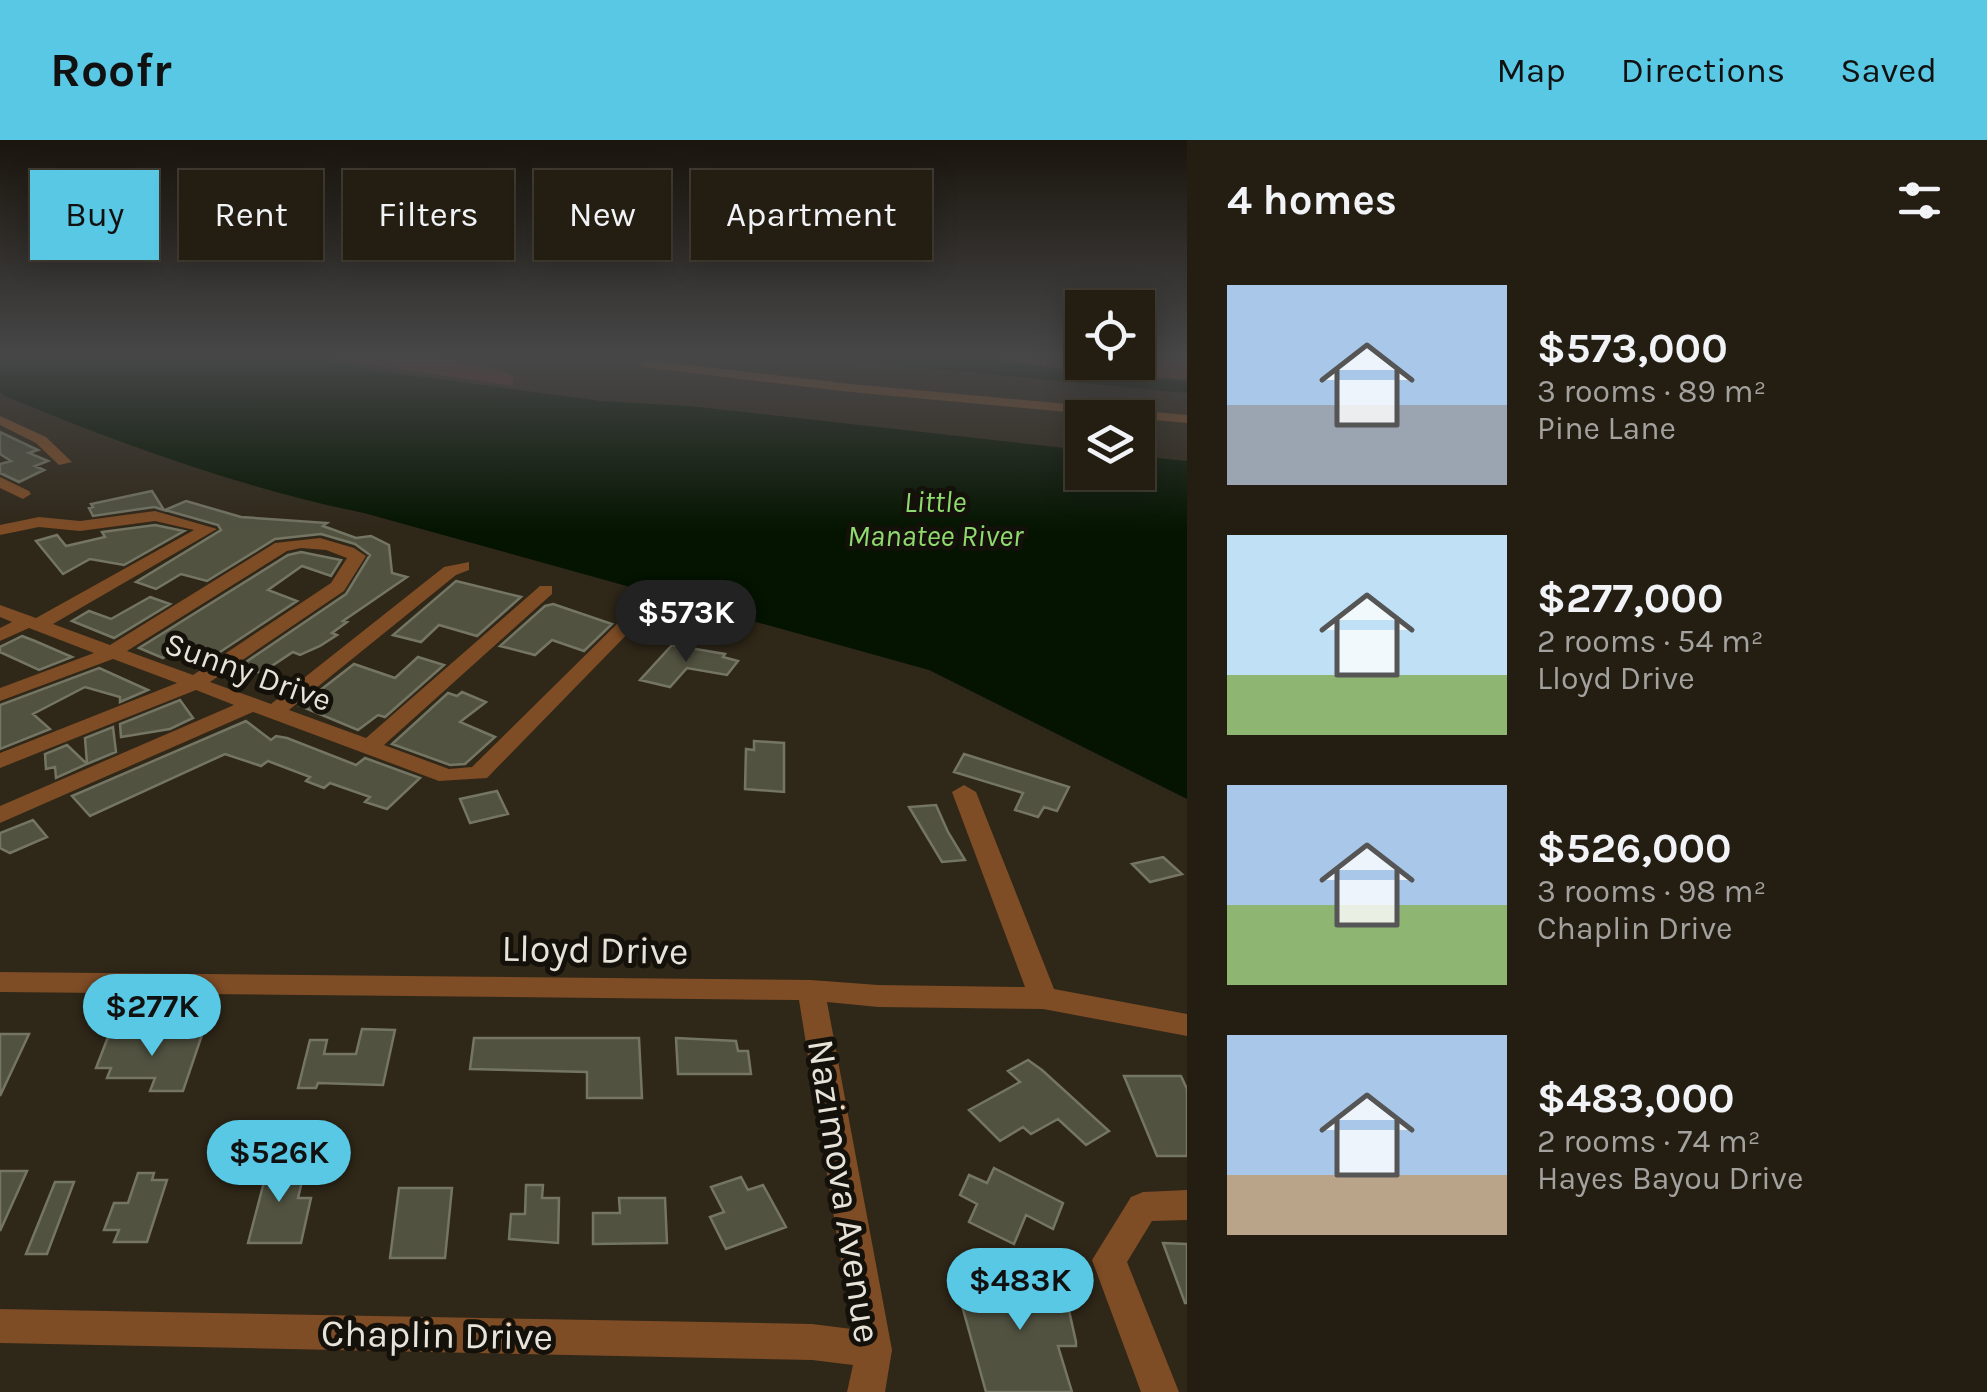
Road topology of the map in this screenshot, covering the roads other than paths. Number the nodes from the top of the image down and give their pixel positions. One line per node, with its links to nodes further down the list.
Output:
1 (1158, 415): 2 (street)
2 (1187, 418)
3 (0, 420): 4 (street)
4 (64, 462)
5 (0, 482): 6 (street)
6 (23, 494)
7 (0, 530): 12 (street)
8 (463, 566): 17 (street)
9 (546, 590): 18 (street)
10 (0, 611): 12 (street, Sunny Drive)
11 (631, 620): 18 (street, Sunny Drive)
12 (33, 623): 13 (street); 14 (street, Sunny Drive)
13 (0, 635)
14 (109, 654): 15 (street, Sunny Drive); 15 (street); 16 (street)
15 (193, 684): 17 (street, Sunny Drive); 19 (street)
16 (0, 695)
17 (262, 709): 18 (street, Sunny Drive); 21 (street)
18 (368, 748)
19 (0, 761)
20 (964, 792): 24 (street)
21 (0, 815)
22 (0, 982): 23 (street, Lloyd Drive)
23 (812, 990): 24 (street, Lloyd Drive); 28 (street, Nazimova Avenue)
24 (1043, 998): 25 (street, Lloyd Drive)
25 (1187, 1025)
26 (1187, 1204): 30 (street)
27 (0, 1326): 28 (street, Chaplin Drive)
28 (874, 1350): 29 (street, Nazimova Avenue)
29 (866, 1392)
30 (1160, 1392)

